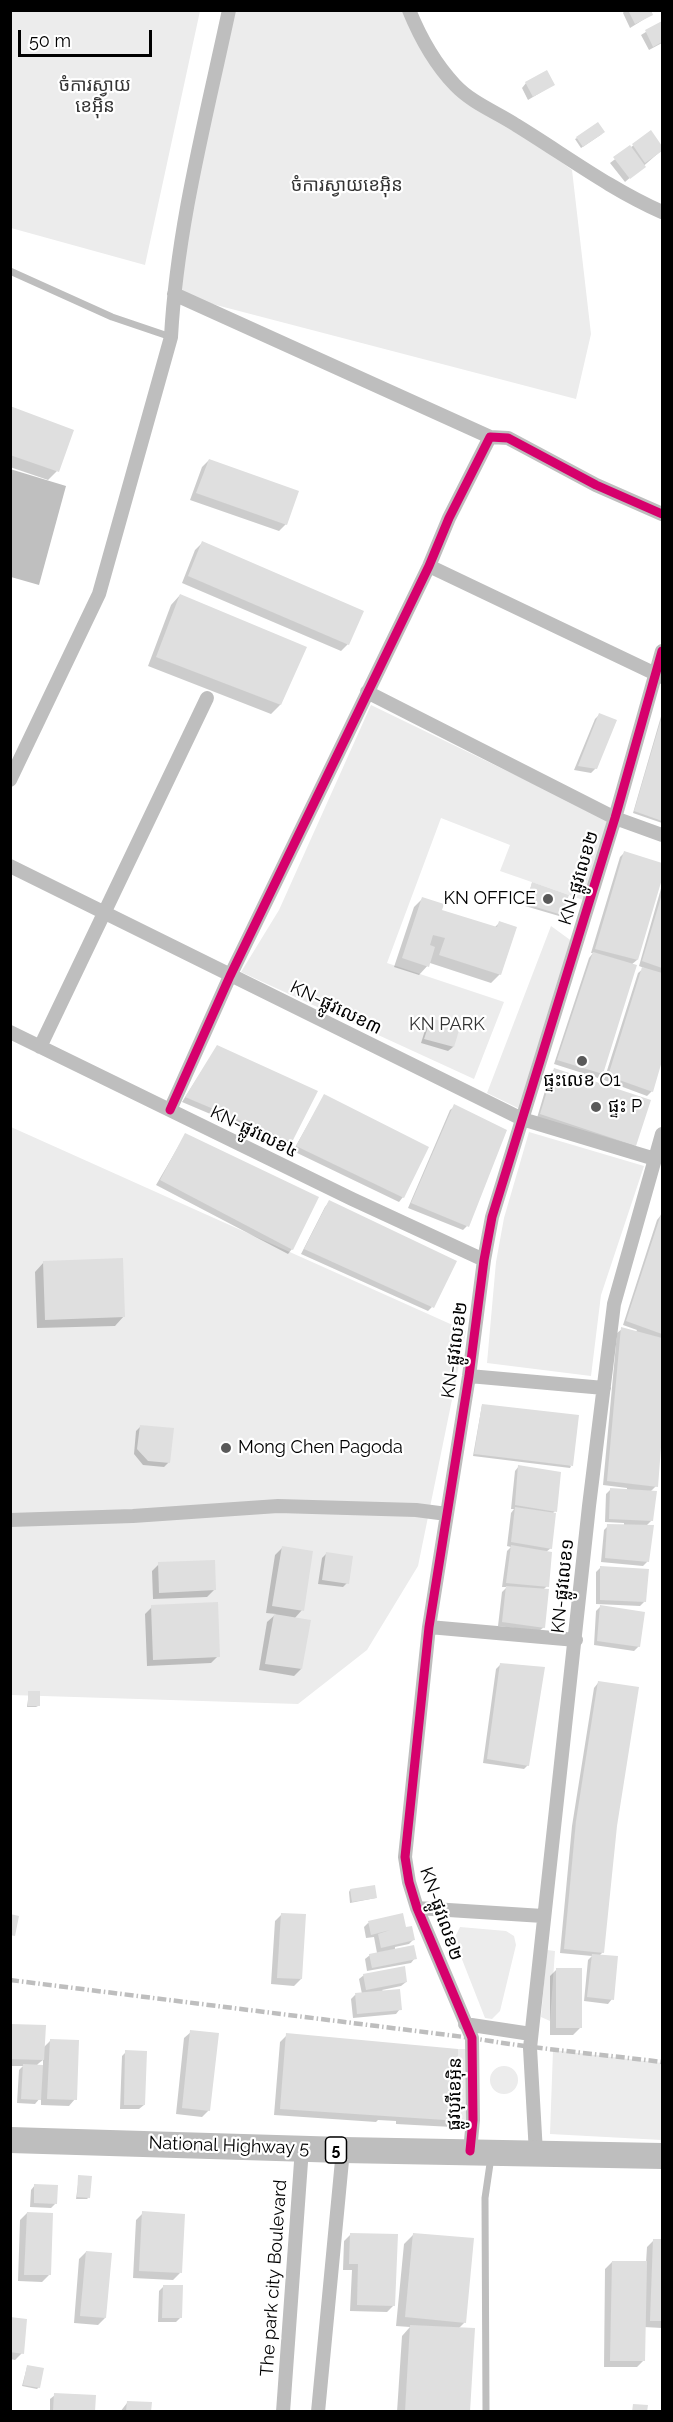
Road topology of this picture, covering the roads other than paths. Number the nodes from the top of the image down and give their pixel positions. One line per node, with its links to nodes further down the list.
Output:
1 (229, 10): 5 (street)
2 (409, 10): 3 (street)
3 (663, 212)
4 (10, 271): 6 (lane)
5 (174, 294): 6 (street); 7 (street)
6 (171, 338): 14 (street)
7 (490, 437): 8 (street); 9 (street)
8 (663, 514)
9 (429, 566): 11 (street); 12 (street)
10 (663, 651): 11 (street, KN-ផ្លូវលេខ២)
11 (659, 676): 15 (street, KN-ផ្លូវលេខ២)
12 (367, 692): 15 (street); 19 (street)
13 (207, 698): 18 (street)
14 (10, 780)
15 (615, 818): 16 (street); 23 (street, KN-ផ្លូវលេខ២)
16 (663, 835)
17 (10, 866): 18 (street, KN-ផ្លូវលេខ៣)
18 (104, 912): 19 (street, KN-ផ្លូវលេខ៣); 21 (street)
19 (230, 975): 22 (street); 23 (street, KN-ផ្លូវលេខ៣)
20 (10, 1032): 21 (street, KN-ផ្លូវលេខ៤)
21 (40, 1047): 22 (street, KN-ផ្លូវលេខ៤)
22 (170, 1110): 26 (street, KN-ផ្លូវលេខ៤)
23 (522, 1119): 25 (street, KN-ផ្លូវលេខ៣); 26 (street, KN-ផ្លូវលេខ២)
24 (663, 1134): 25 (street, KN-ផ្លូវលេខ១)
25 (655, 1159): 28 (street, KN-ផ្លូវលេខ១)
26 (484, 1260): 27 (street, KN-ផ្លូវលេខ២)
27 (469, 1376): 28 (street); 29 (street, KN-ផ្លូវលេខ២)
28 (604, 1388): 32 (street, KN-ផ្លូវលេខ១)
29 (447, 1514): 30 (street); 31 (street, KN-ផ្លូវលេខ២)
30 (10, 1520)
31 (429, 1627): 32 (street); 33 (street, KN-ផ្លូវលេខ២)
32 (576, 1640): 34 (street, KN-ផ្លូវលេខ១)
33 (417, 1908): 34 (street); 35 (street, KN-ផ្លូវលេខ២)
34 (543, 1916): 37 (street, KN-ផ្លូវលេខ១)
35 (465, 2024): 36 (street, KN-ផ្លូវលេខ២); 37 (street)
36 (472, 2038): 41 (street, ផ្លូវបុរីខេអ៊ិន)
37 (530, 2041): 42 (street)
38 (10, 2140): 39 (highway, National Highway 5 / 5)
39 (302, 2148): 40 (highway, National Highway 5 / 5); 44 (street, The park city Boulevard)
40 (343, 2150): 41 (highway, National Highway 5 / 5); 45 (street)
41 (481, 2152): 42 (highway, National Highway 5 / 5); 46 (lane)
42 (536, 2153): 43 (highway, National Highway 5 / 5)
43 (663, 2156)
44 (283, 2412)
45 (318, 2412)
46 (486, 2412)

